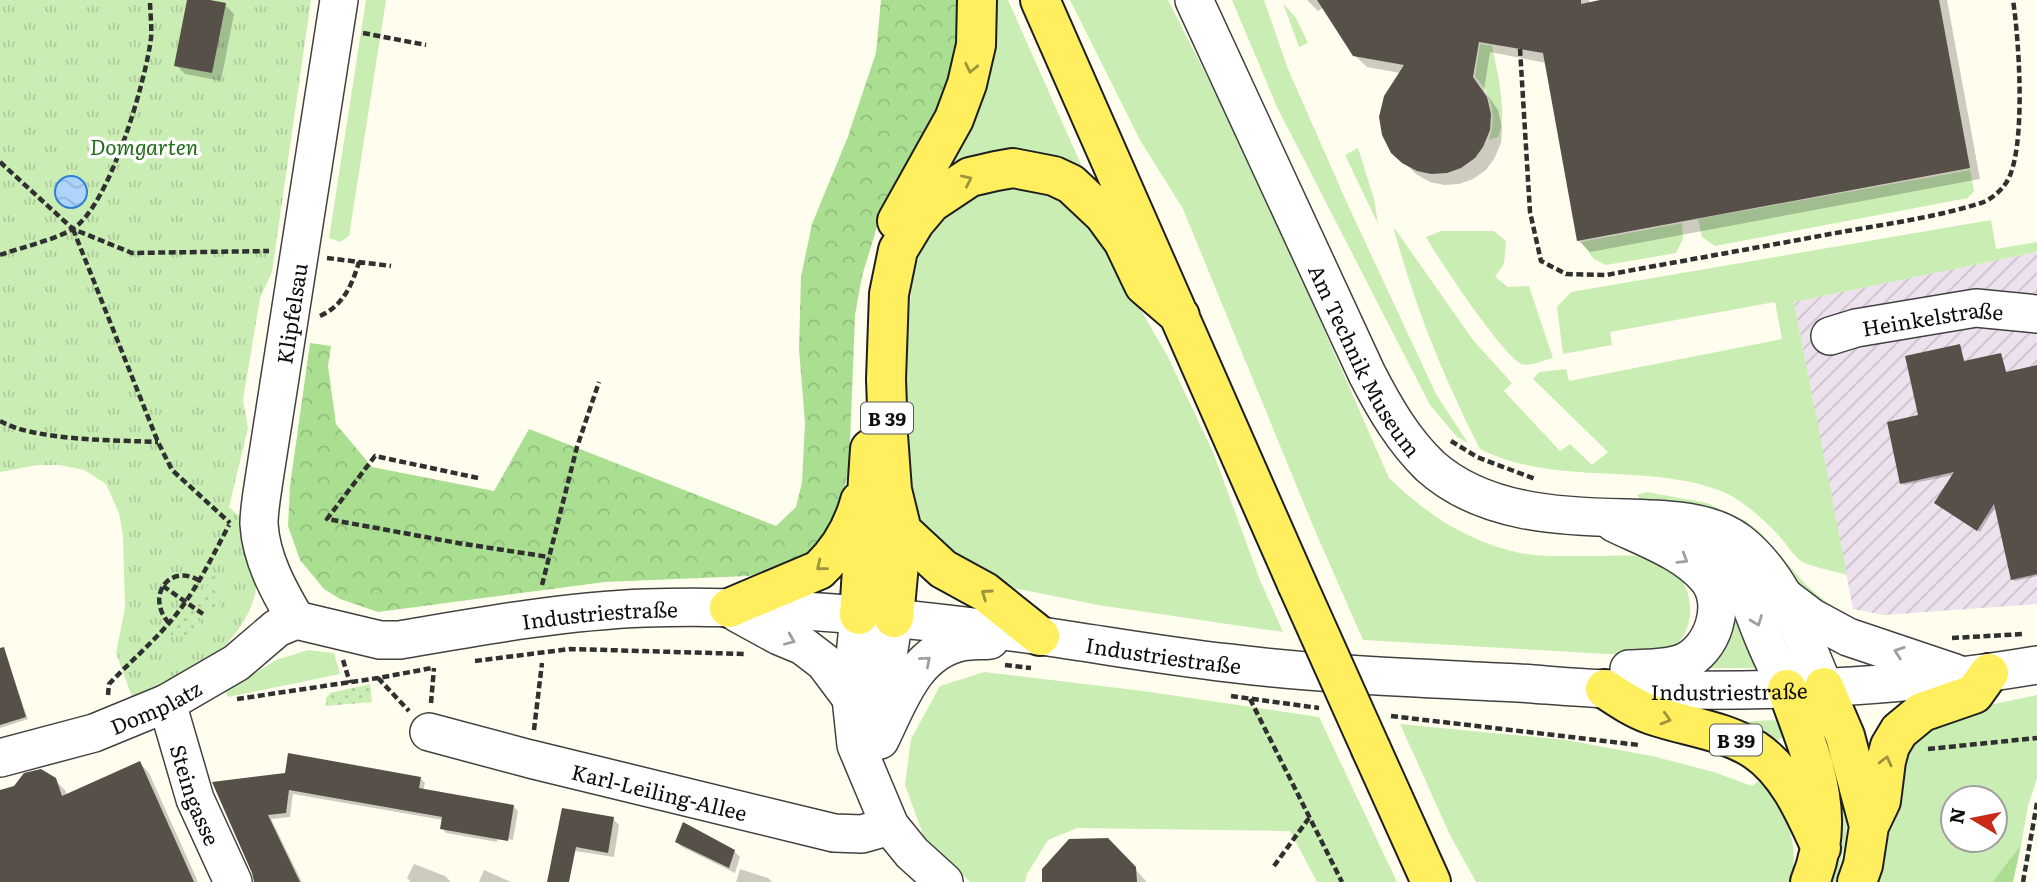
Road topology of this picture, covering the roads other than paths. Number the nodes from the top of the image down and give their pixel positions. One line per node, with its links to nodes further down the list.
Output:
1 (339, 0): 15 (street, Klipfelsau)
2 (977, 0): 8 (main road, one-way to 8)
3 (1040, 0): 6 (main road, B 39)
4 (1194, 0): 9 (street, Am Technik Museum)
5 (2037, 314): 7 (street, Heinkelstraße)
6 (1180, 316): 11 (main road, B 39, one-way to 6); 27 (main road, B 39, bridge)
7 (1830, 336)
8 (870, 462): 13 (main road, one-way to 13); 14 (main road)
9 (1600, 516): 10 (street, Am Technik Museum); 19 (street, one-way to 19)
10 (1694, 525): 12 (street, Am Technik Museum); 20 (street, one-way to 20)
11 (902, 531): 14 (main road, B 39); 16 (main road, one-way to 11)
12 (1786, 597): 18 (street, one-way to 12); 20 (street, Am Technik Museum)
13 (729, 608): 14 (street, Industriestraße); 15 (street, Industriestraße); 22 (street, one-way to 22)
14 (877, 616): 16 (street, Industriestraße); 22 (street); 25 (street)
15 (296, 620): 23 (street, Domplatz)
16 (1040, 636): 19 (street, Industriestraße); 25 (street, one-way to 16)
17 (2031, 649): 18 (street, Industriestraße)
18 (1976, 674): 20 (street, Industriestraße); 29 (main road, one-way to 18)
19 (1549, 685): 21 (street, Industriestraße)
20 (1805, 688): 21 (street, Industriestraße); 29 (main road); 30 (main road, B 39)
21 (1605, 689): 30 (main road, B 39, one-way to 30)
22 (851, 698): 28 (street)
23 (167, 704): 26 (street, Domplatz); 31 (street, Steingasse)
24 (429, 732): 28 (street, Karl-Leiling-Allee)
25 (880, 740): 28 (street)
26 (0, 758)
27 (1378, 763): 33 (main road, B 39); 34 (main road, B 39)
28 (885, 812): 32 (street)
29 (1869, 826): 35 (main road)
30 (1815, 865)
31 (233, 882)
32 (944, 882)
33 (1431, 882)
34 (1456, 882)
35 (1857, 882)

